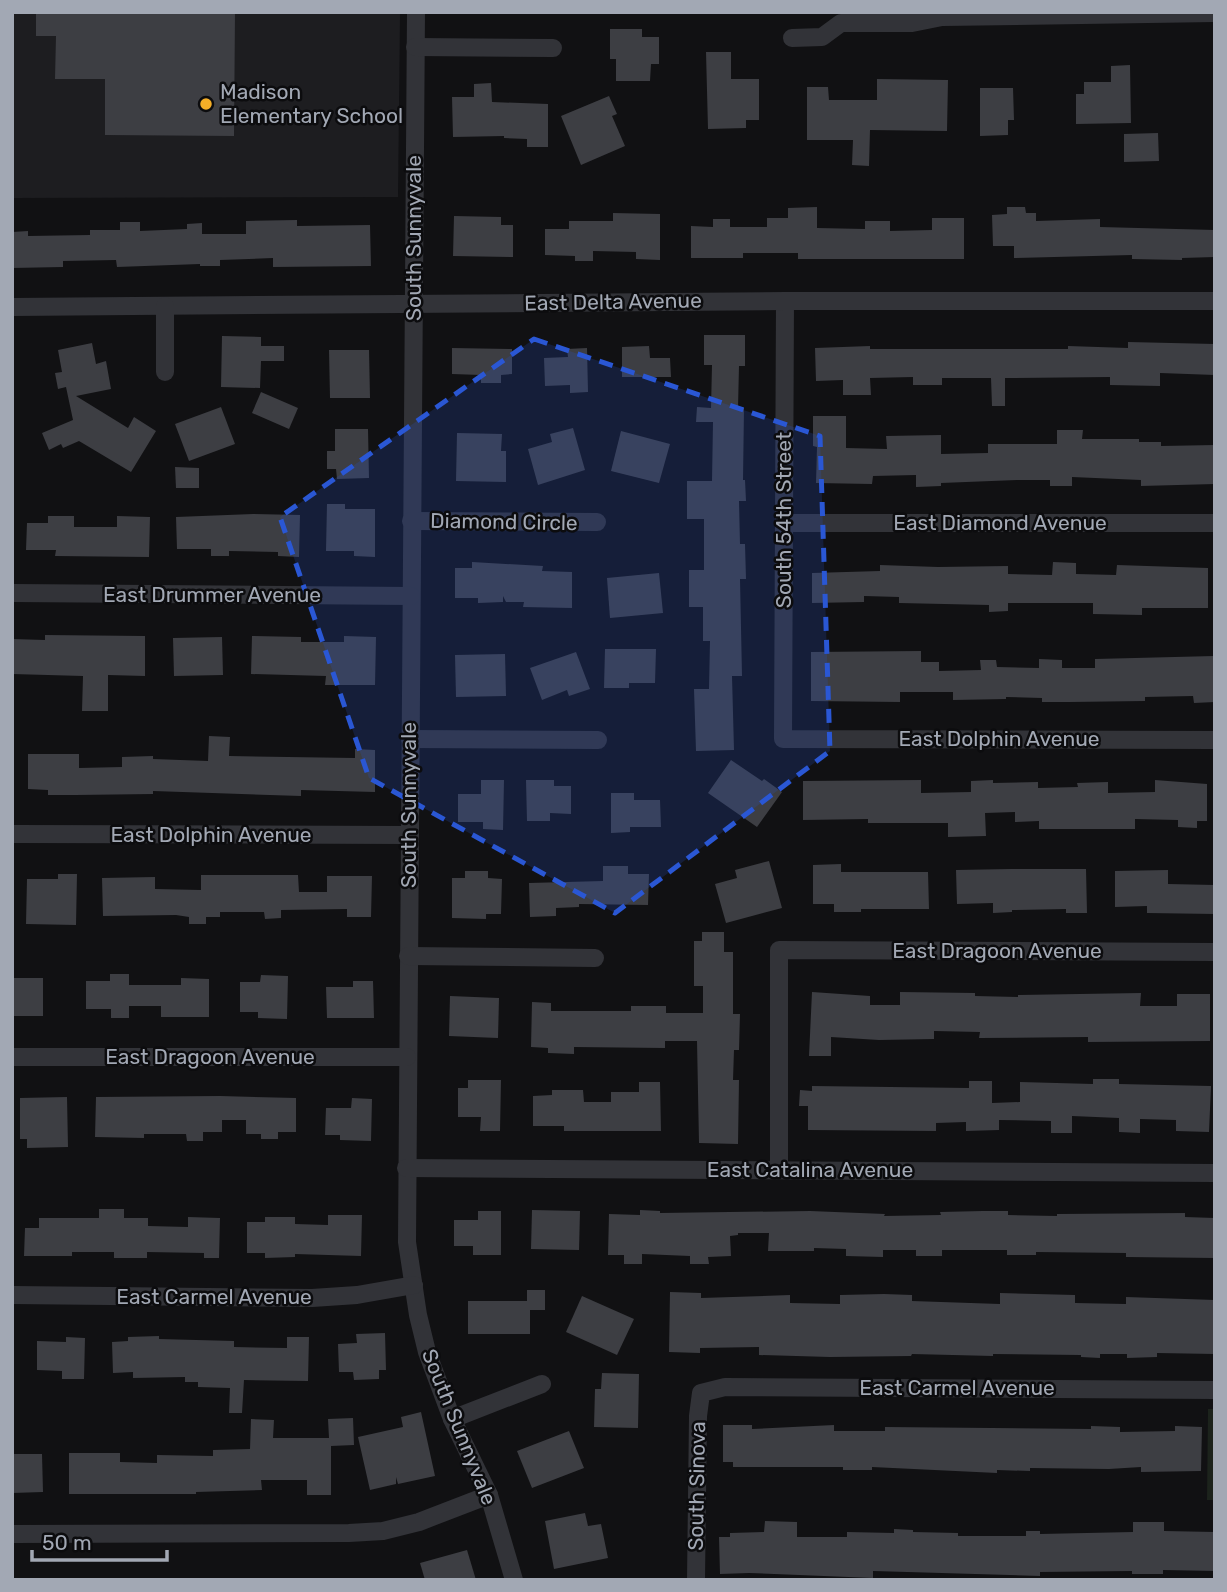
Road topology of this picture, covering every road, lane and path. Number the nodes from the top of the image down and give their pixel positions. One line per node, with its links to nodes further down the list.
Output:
1 (416, 12): 4 (street, South Sunnyvale)
2 (1215, 13): 3 (street)
3 (792, 38)
4 (415, 47): 5 (street); 8 (street, South Sunnyvale)
5 (554, 48)
6 (1215, 300): 7 (street, East Delta Avenue)
7 (785, 301): 8 (street, East Delta Avenue); 14 (street, South 54th Street)
8 (414, 304): 9 (street, East Delta Avenue); 12 (street, South Sunnyvale)
9 (166, 306): 10 (street, East Delta Avenue); 11 (street)
10 (12, 307)
11 (165, 372)
12 (411, 521): 13 (street, Diamond Circle); 17 (street, South Sunnyvale)
13 (597, 523)
14 (785, 523): 15 (street, East Diamond Avenue); 19 (street, South 54th Street)
15 (1215, 523)
16 (12, 593): 17 (street, East Drummer Avenue)
17 (411, 596): 18 (street, South Sunnyvale)
18 (410, 739): 20 (street); 23 (street, South Sunnyvale)
19 (783, 739): 21 (street, East Dolphin Avenue)
20 (598, 740)
21 (1215, 740)
22 (12, 834): 23 (street, East Dolphin Avenue)
23 (409, 835): 25 (street, South Sunnyvale)
24 (1215, 952): 30 (street, East Dragoon Avenue)
25 (408, 956): 26 (street); 28 (street, South Sunnyvale)
26 (595, 958)
27 (12, 1058): 28 (street, East Dragoon Avenue)
28 (407, 1058): 29 (street, South Sunnyvale)
29 (406, 1168): 30 (street, East Catalina Avenue); 32 (street, South Sunnyvale)
30 (779, 1170): 31 (street, East Catalina Avenue)
31 (1215, 1173)
32 (414, 1285): 33 (street, East Carmel Avenue); 37 (street, South Sunnyvale)
33 (12, 1296)
34 (542, 1384): 37 (street)
35 (1215, 1390): 36 (street, East Carmel Avenue)
36 (701, 1393): 41 (street, South Sinova)
37 (452, 1419): 38 (street, South Sunnyvale)
38 (489, 1495): 39 (street); 40 (street, South Sunnyvale)
39 (12, 1534)
40 (514, 1580)
41 (696, 1580)

